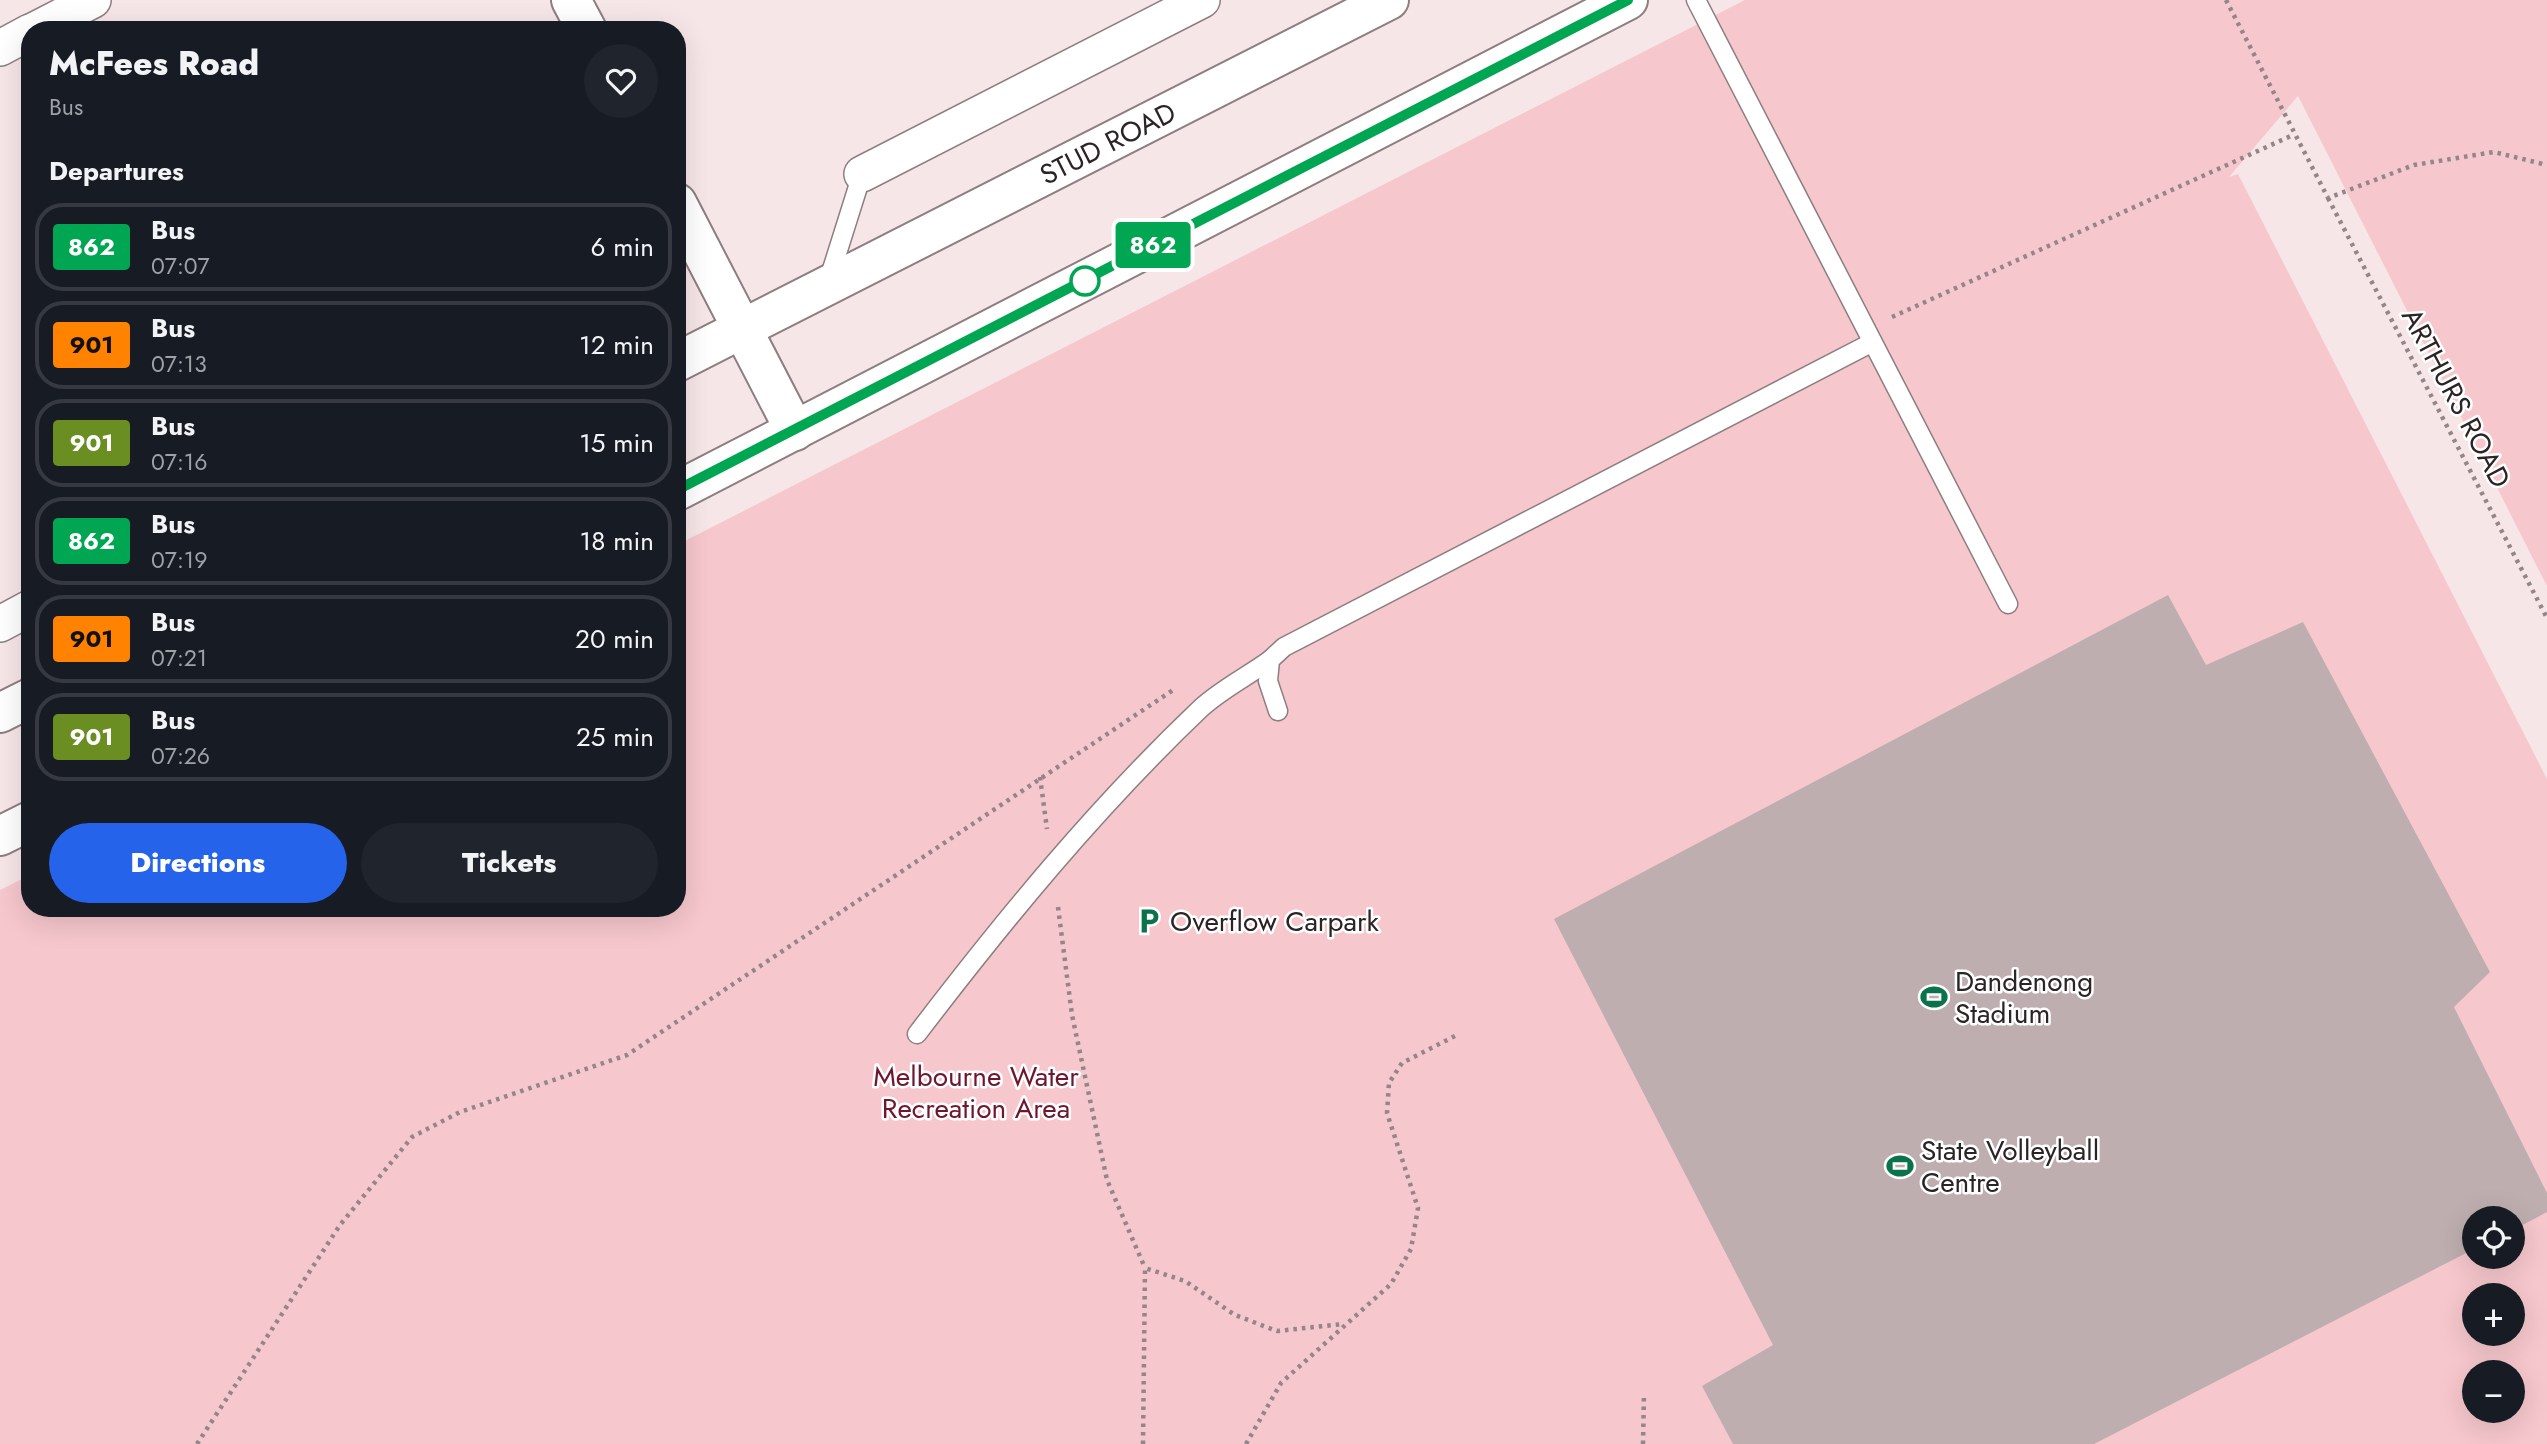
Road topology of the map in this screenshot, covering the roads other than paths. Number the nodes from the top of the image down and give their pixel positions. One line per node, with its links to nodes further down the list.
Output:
1 (93, 0): 7 (street)
2 (571, 0): 8 (main road)
3 (1202, 0): 9 (street)
4 (1389, 0): 11 (main road, STUD ROAD)
5 (1628, 0): 15 (main road)
6 (1696, 0): 13 (lane)
7 (52, 21)
8 (582, 21)
9 (862, 174): 11 (lane)
10 (686, 221): 12 (main road)
11 (827, 285): 12 (main road, STUD ROAD)
12 (742, 329): 14 (main road, STUD ROAD); 15 (main road)
13 (1868, 337): 17 (lane); 20 (lane)
14 (686, 357)
15 (794, 431): 16 (main road)
16 (686, 486)
17 (2008, 604)
18 (21, 613): 19 (street)
19 (0, 624)
20 (1270, 660): 22 (lane); 26 (lane)
21 (21, 702): 23 (main road)
22 (1278, 711)
23 (0, 713)
24 (21, 826): 25 (main road)
25 (0, 836)
26 (917, 1034)

